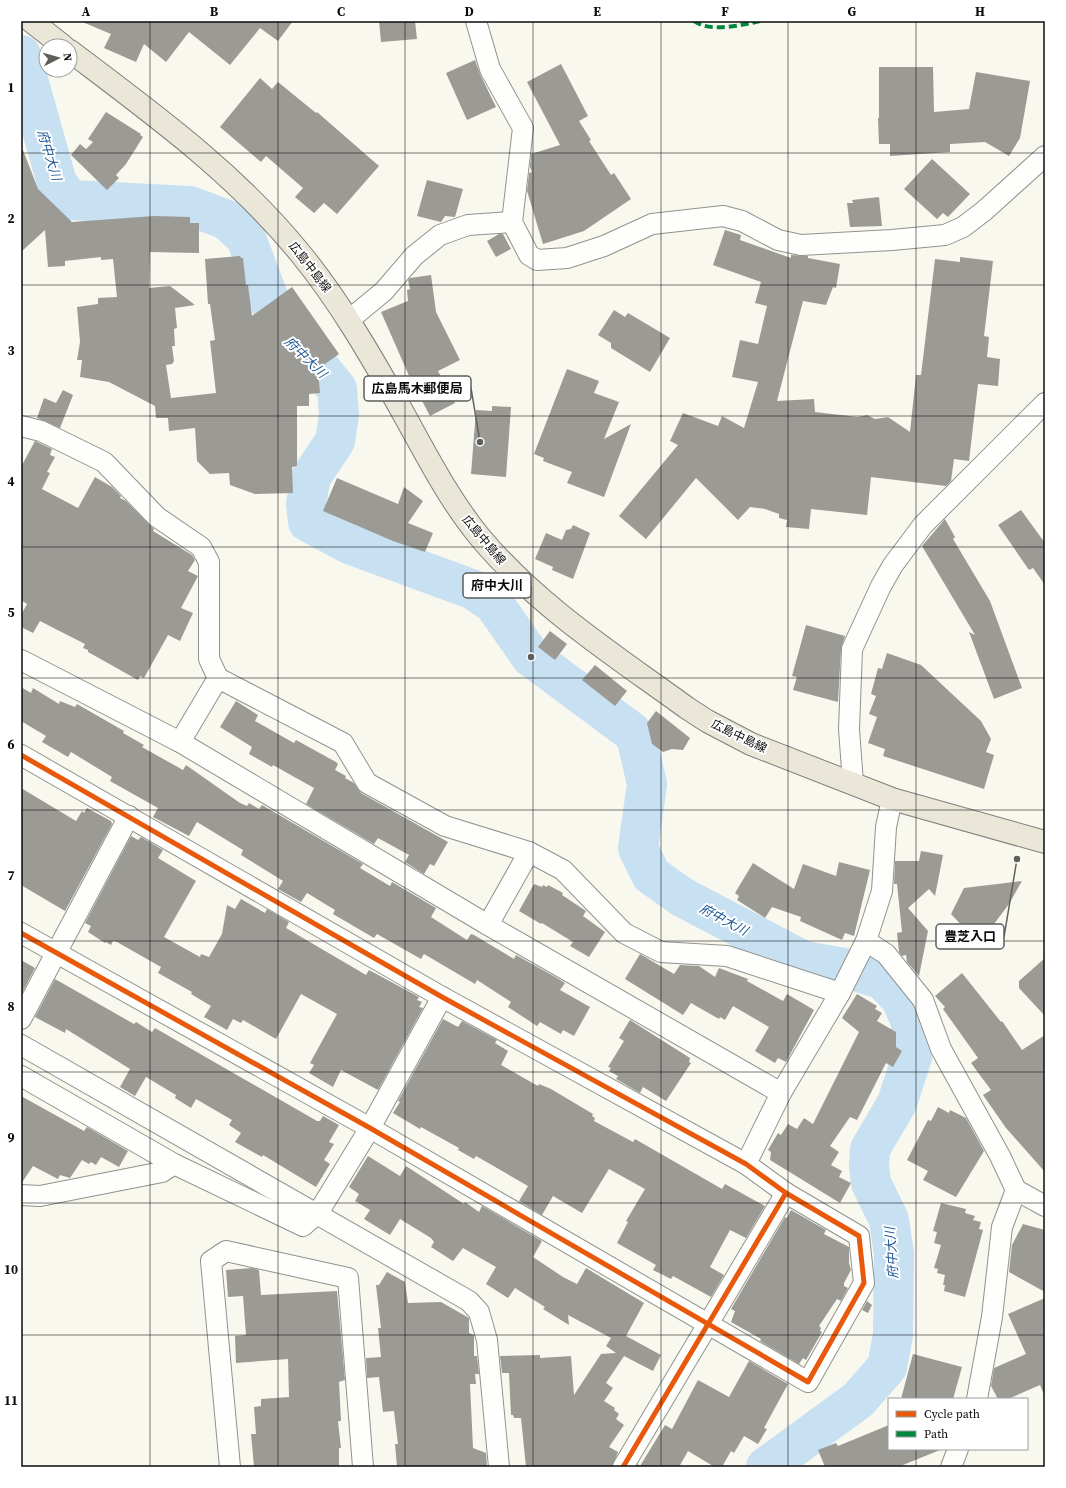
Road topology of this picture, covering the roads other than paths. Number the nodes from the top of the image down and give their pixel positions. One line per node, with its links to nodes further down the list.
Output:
1 (476, 21): 4 (street)
2 (78, 58): 5 (main road, 広島中島線)
3 (1045, 156): 4 (street)
4 (512, 222): 5 (street)
5 (349, 320): 12 (main road, 広島中島線)
6 (1045, 403): 12 (street)
7 (21, 426): 9 (street)
8 (21, 660): 10 (street)
9 (218, 678): 10 (street); 16 (street)
10 (180, 742): 17 (street)
11 (21, 755): 14 (street)
12 (853, 783): 13 (main road, 広島中島線)
13 (892, 799): 15 (main road, 広島中島線); 19 (street)
14 (129, 816): 20 (street); 22 (street)
15 (1045, 842)
16 (529, 852): 17 (street); 21 (street)
17 (488, 925): 26 (street)
18 (21, 932): 20 (street)
19 (862, 949): 21 (street); 30 (street)
20 (56, 953): 23 (street); 27 (street)
21 (843, 988): 26 (street)
22 (442, 997): 27 (street); 29 (street)
23 (21, 1019)
24 (21, 1045): 34 (street)
25 (21, 1076): 28 (street)
26 (781, 1093): 29 (street)
27 (370, 1128): 34 (street); 35 (street)
28 (174, 1164): 32 (street); 34 (street)
29 (746, 1164): 31 (street)
30 (1016, 1190): 33 (street); 36 (street)
31 (786, 1193): 35 (street); 35 (street)
32 (21, 1195)
33 (1045, 1206)
34 (318, 1213): 40 (street)
35 (708, 1323): 41 (street)
36 (977, 1398)
37 (958, 1450): 42 (street)
38 (230, 1467): 39 (street)
39 (363, 1467)
40 (499, 1467)
41 (623, 1467)
42 (951, 1467)

